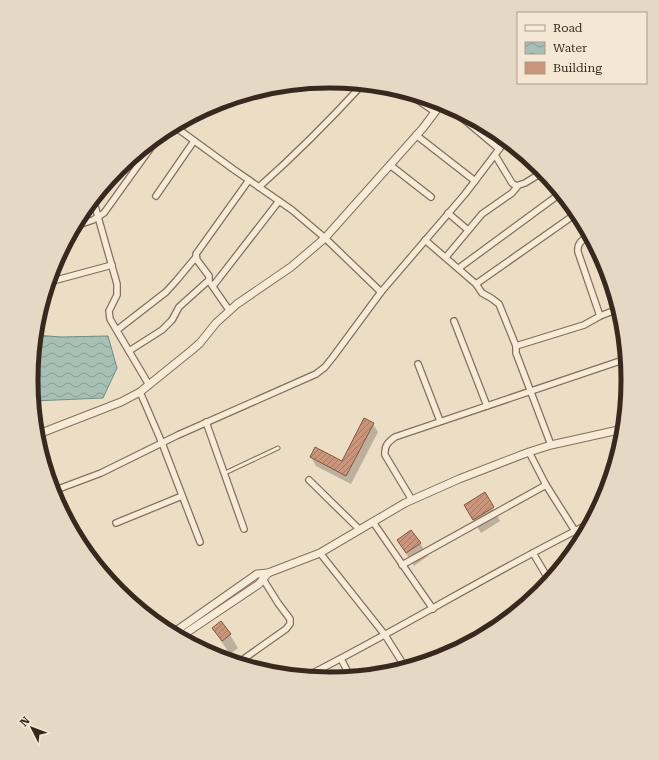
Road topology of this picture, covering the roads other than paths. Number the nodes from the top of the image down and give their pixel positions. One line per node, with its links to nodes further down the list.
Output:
1 (358, 90): 18 (street)
2 (424, 104): 4 (street)
3 (437, 110): 4 (street)
4 (435, 112): 7 (street)
5 (472, 127): 10 (street)
6 (180, 130): 8 (street)
7 (416, 134): 13 (street); 16 (street)
8 (194, 141): 15 (street); 19 (street)
9 (502, 145): 10 (street)
10 (499, 149): 12 (street)
11 (148, 153): 25 (street)
12 (494, 155): 16 (street); 17 (street)
13 (390, 165): 20 (street); 29 (street)
14 (537, 175): 17 (street)
15 (249, 180): 18 (street); 32 (street)
16 (475, 181): 24 (street)
17 (517, 186): 28 (street)
18 (260, 187): 22 (street)
19 (156, 196)
20 (430, 197)
21 (556, 197): 35 (street)
22 (279, 201): 29 (street); 39 (street)
23 (95, 207): 25 (street)
24 (448, 213): 28 (street); 31 (street)
25 (98, 217): 27 (street); 34 (street)
26 (571, 217): 38 (street)
27 (84, 223)
28 (468, 230): 33 (street)
29 (325, 238): 40 (street); 41 (street)
30 (585, 239): 43 (street)
31 (425, 240): 33 (street); 40 (street)
32 (196, 257): 37 (street); 45 (street)
33 (446, 257): 35 (street)
34 (112, 265): 36 (street); 45 (street)
35 (459, 268): 38 (street)
36 (55, 280)
37 (209, 280): 39 (street); 47 (street)
38 (476, 284): 46 (street)
39 (213, 286): 41 (street)
40 (381, 292): 55 (street)
41 (229, 310): 50 (street)
42 (612, 311): 43 (street)
43 (600, 316): 46 (street)
44 (454, 321): 53 (street)
45 (117, 330): 47 (street)
46 (516, 346): 51 (street)
47 (129, 351): 50 (street)
48 (620, 361): 51 (street)
49 (418, 364): 54 (street)
50 (149, 384): 52 (street)
51 (531, 391): 53 (street); 59 (street)
52 (140, 392): 57 (street); 58 (street)
53 (487, 406): 54 (street)
54 (440, 421): 67 (street)
55 (206, 422): 58 (street); 62 (street)
56 (616, 430): 59 (street)
57 (43, 432)
58 (162, 443): 65 (street); 66 (street)
59 (551, 445): 61 (street)
60 (278, 448): 62 (lane)
61 (528, 452): 64 (street); 67 (street)
62 (225, 473): 71 (street)
63 (308, 480): 72 (street)
64 (546, 485): 73 (street); 77 (street)
65 (59, 490)
66 (182, 496): 69 (street); 74 (street)
67 (412, 500): 68 (street)
68 (373, 522): 72 (street); 77 (street)
69 (116, 523)
70 (581, 528): 73 (street)
71 (244, 529)
72 (360, 530): 75 (street)
73 (575, 531): 76 (street)
74 (200, 542)
75 (320, 553): 78 (street); 84 (street)
76 (533, 553): 79 (street); 81 (street)
77 (402, 565): 81 (street)
78 (268, 573): 80 (street); 82 (street)
79 (546, 575)
80 (263, 579): 83 (street); 85 (street)
81 (433, 609): 84 (street)
82 (179, 629)
83 (186, 633)
84 (386, 635): 86 (street); 87 (street)
85 (244, 659)
86 (341, 659): 88 (street); 89 (street)
87 (402, 663)
88 (316, 671)
89 (347, 671)

